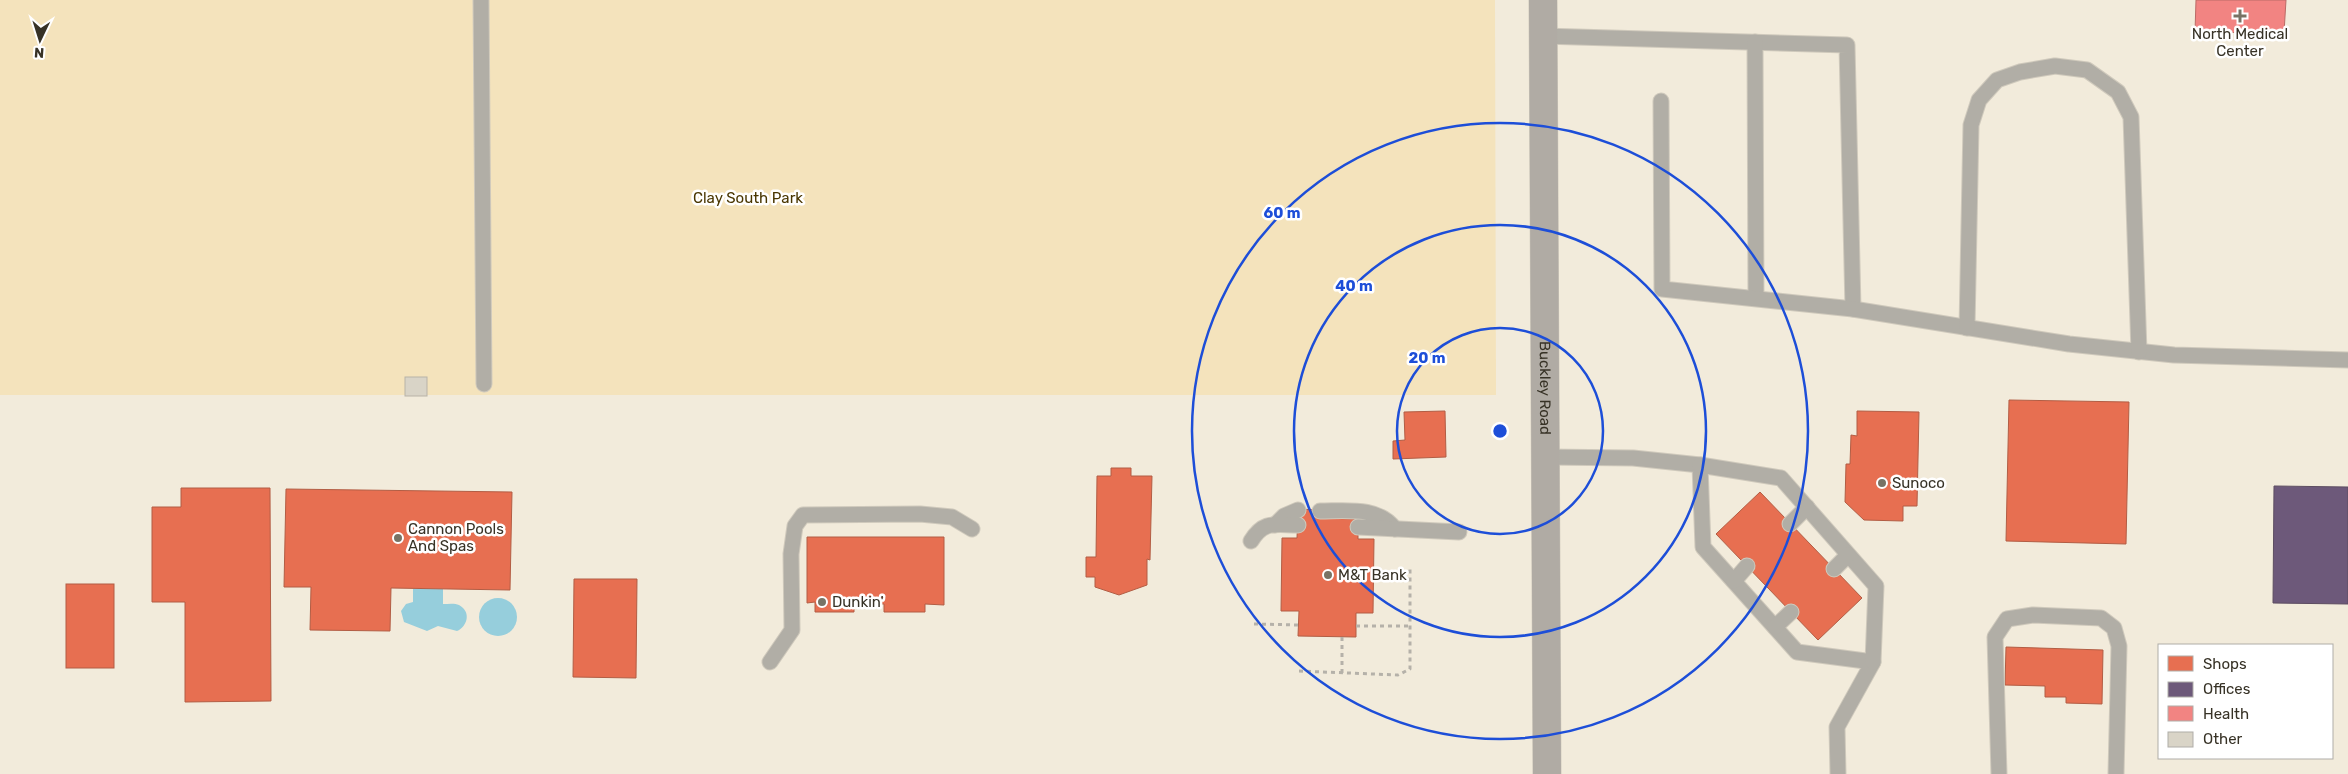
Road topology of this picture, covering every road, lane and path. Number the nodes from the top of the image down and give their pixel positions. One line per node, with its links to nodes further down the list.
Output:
1 (481, 0): 11 (lane)
2 (1543, 0): 3 (street, Buckley Road)
3 (1543, 36): 4 (lane); 12 (street, Buckley Road)
4 (1755, 42): 6 (lane); 7 (lane)
5 (1661, 101): 6 (lane)
6 (1756, 298): 7 (lane)
7 (1853, 309): 8 (lane)
8 (1967, 328): 9 (lane); 9 (lane)
9 (2139, 352): 10 (lane)
10 (2348, 360)
11 (484, 384)
12 (1546, 457): 13 (lane); 39 (street, Buckley Road)
13 (1700, 465): 14 (lane); 27 (lane)
14 (1807, 507): 17 (lane); 23 (lane)
15 (1320, 511): 20 (lane)
16 (1298, 518): 22 (lane)
17 (1790, 524)
18 (1358, 526): 20 (lane)
19 (972, 529): 35 (lane)
20 (1395, 529): 21 (lane)
21 (1459, 532)
22 (1251, 541)
23 (1848, 554): 26 (lane); 36 (lane)
24 (1747, 566): 27 (lane)
25 (1410, 567): 32 (path)
26 (1834, 569)
27 (1734, 581): 33 (lane)
28 (1791, 612): 33 (lane)
29 (1254, 624): 30 (path)
30 (1299, 626)
31 (1356, 626): 32 (path)
32 (1410, 626): 38 (path)
33 (1775, 627): 36 (lane)
34 (1342, 636): 38 (path)
35 (770, 662)
36 (1873, 662): 40 (lane)
37 (1299, 671): 38 (path)
38 (1342, 672)
39 (1546, 774)
40 (1838, 774)
41 (1999, 774): 42 (lane)
42 (2116, 774)

